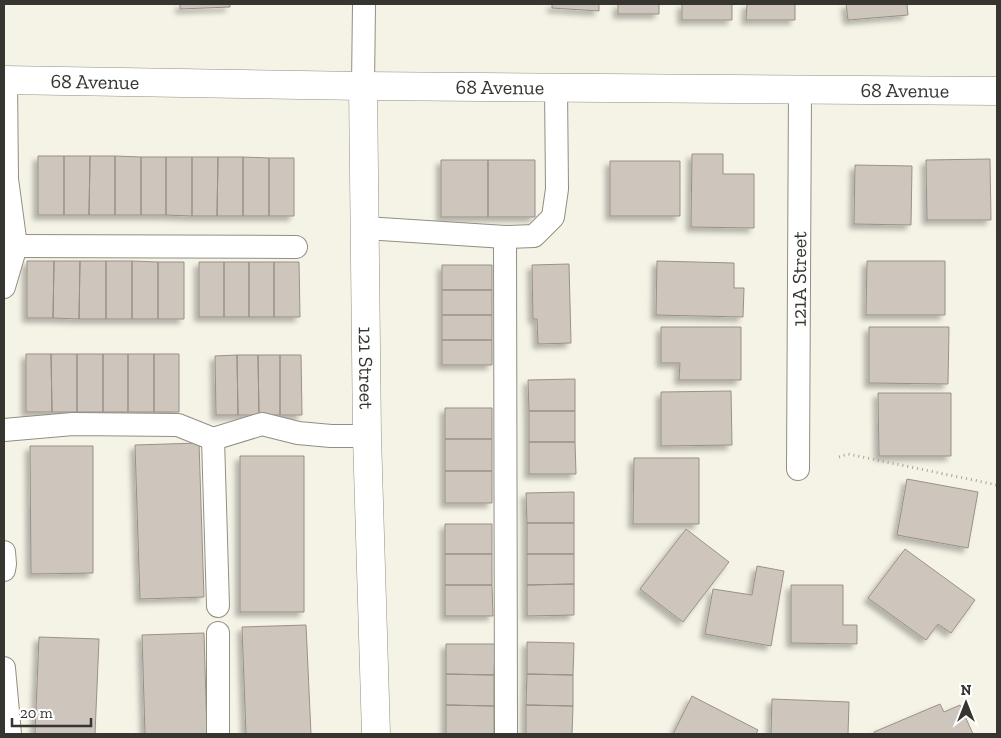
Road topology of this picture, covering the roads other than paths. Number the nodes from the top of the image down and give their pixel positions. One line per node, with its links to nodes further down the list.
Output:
1 (364, 4): 3 (street, 121 Street)
2 (5, 80): 3 (street, 68 Avenue); 9 (street)
3 (363, 86): 4 (street, 68 Avenue); 7 (street, 121 Street)
4 (556, 87): 5 (street, 68 Avenue); 8 (street)
5 (800, 90): 6 (street, 68 Avenue); 15 (street, 121A Street)
6 (997, 91)
7 (365, 228): 8 (street); 13 (street, 121 Street)
8 (505, 237): 24 (street)
9 (16, 246): 10 (street); 11 (street)
10 (296, 247)
11 (4, 287)
12 (4, 430): 14 (street)
13 (368, 436): 14 (street); 23 (street, 121 Street)
14 (213, 439): 18 (street)
15 (798, 469)
16 (4, 552): 17 (street)
17 (4, 570)
18 (218, 606)
19 (218, 633): 22 (street)
20 (4, 668): 21 (street)
21 (10, 734)
22 (218, 734)
23 (376, 734)
24 (506, 734)

